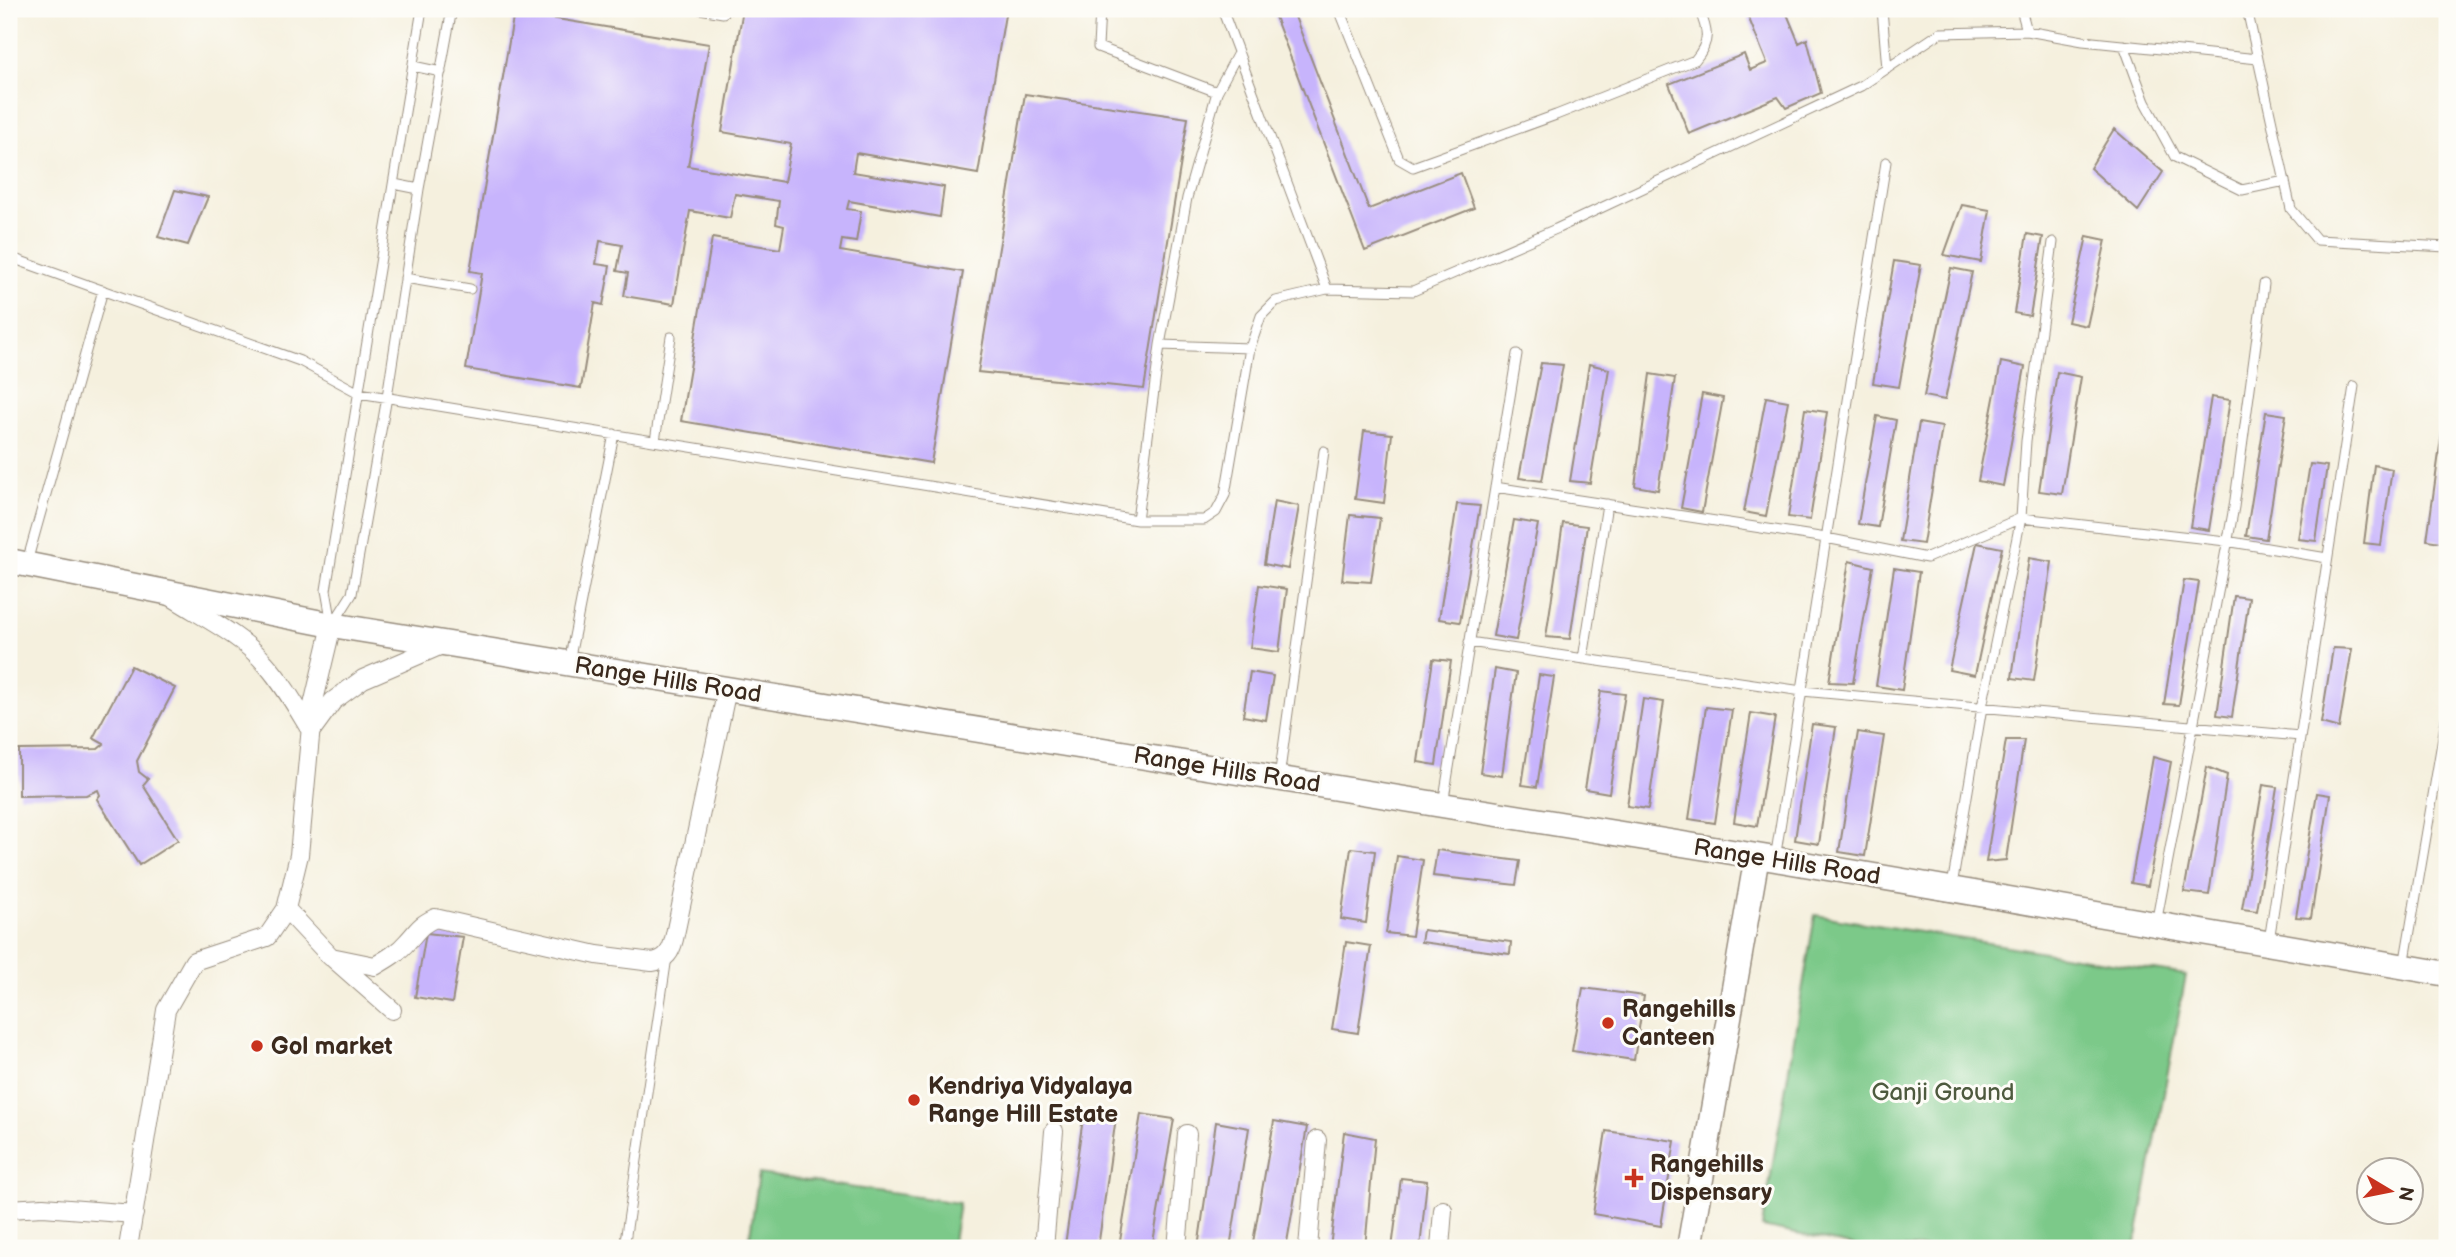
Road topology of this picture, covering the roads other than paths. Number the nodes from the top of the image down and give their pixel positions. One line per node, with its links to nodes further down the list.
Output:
1 (422, 9): 16 (lane)
2 (452, 9): 18 (lane)
3 (700, 9): 4 (lane)
4 (729, 9)
5 (1100, 9): 19 (lane)
6 (1222, 9): 14 (lane)
7 (1339, 9): 8 (lane)
8 (1699, 9)
9 (1882, 9): 17 (lane)
10 (2021, 9): 12 (lane)
11 (2247, 9): 15 (lane)
12 (2027, 31): 13 (lane); 17 (lane)
13 (2124, 45): 15 (lane); 21 (lane)
14 (1238, 52): 19 (lane); 30 (lane)
15 (2258, 59): 21 (lane)
16 (413, 66): 18 (lane); 22 (lane)
17 (1887, 69): 30 (lane)
18 (441, 72): 23 (lane)
19 (1217, 92): 33 (lane)
20 (1886, 162): 46 (lane)
21 (2285, 181): 25 (lane)
22 (394, 184): 23 (lane); 37 (lane)
23 (419, 189): 27 (lane)
24 (2053, 242): 44 (lane)
25 (2447, 247)
26 (9, 257): 31 (lane)
27 (405, 278): 29 (lane); 38 (lane)
28 (2264, 284): 47 (lane)
29 (470, 289)
30 (1326, 289): 34 (lane)
31 (103, 290): 37 (lane); 49 (lane)
32 (671, 337): 40 (lane)
33 (1160, 345): 34 (lane); 45 (lane)
34 (1250, 348): 45 (lane)
35 (1517, 354): 42 (lane)
36 (2354, 386): 48 (lane)
37 (359, 393): 38 (lane); 51 (lane)
38 (387, 397): 39 (lane); 51 (lane)
39 (614, 434): 40 (lane); 55 (lane)
40 (655, 441): 45 (lane)
41 (1324, 450): 63 (lane)
42 (1495, 487): 43 (lane); 52 (lane)
43 (1606, 504): 46 (lane); 54 (lane)
44 (2021, 518): 46 (lane); 47 (lane); 58 (lane)
45 (1137, 520)
46 (1826, 538): 57 (lane)
47 (2227, 541): 48 (lane); 60 (lane)
48 (2327, 558): 62 (lane)
49 (18, 563): 50 (street, Range Hills Road)
50 (163, 592): 51 (street, Range Hills Road); 61 (street)
51 (332, 625): 53 (street, Range Hills Road); 61 (street)
52 (1469, 642): 54 (lane); 64 (lane)
53 (444, 643): 55 (street, Range Hills Road); 61 (street)
54 (1583, 659): 57 (lane)
55 (568, 663): 56 (street, Range Hills Road)
56 (727, 689): 63 (street, Range Hills Road); 71 (street)
57 (1802, 691): 58 (lane); 65 (lane)
58 (1982, 707): 60 (lane); 66 (lane)
59 (2447, 712): 72 (lane)
60 (2192, 726): 62 (lane); 68 (lane)
61 (310, 731): 67 (street)
62 (2300, 736): 69 (lane)
63 (1279, 779): 64 (street, Range Hills Road)
64 (1443, 805): 65 (street, Range Hills Road)
65 (1766, 858): 66 (street, Range Hills Road); 87 (street)
66 (1951, 889): 68 (street, Range Hills Road)
67 (286, 909): 70 (street); 80 (street)
68 (2156, 924): 69 (street, Range Hills Road)
69 (2269, 943): 72 (street, Range Hills Road)
70 (331, 957): 71 (street); 74 (street)
71 (667, 957): 82 (lane)
72 (2404, 967): 73 (street, Range Hills Road)
73 (2447, 974)
74 (392, 1010)
75 (1054, 1130): 83 (street)
76 (1186, 1134): 84 (street)
77 (1317, 1140): 85 (street)
78 (9, 1209): 80 (street)
79 (1443, 1210): 86 (street)
80 (134, 1214): 81 (street)
81 (128, 1248)
82 (624, 1248)
83 (1044, 1248)
84 (1177, 1248)
85 (1308, 1248)
86 (1440, 1248)
87 (1689, 1248)

